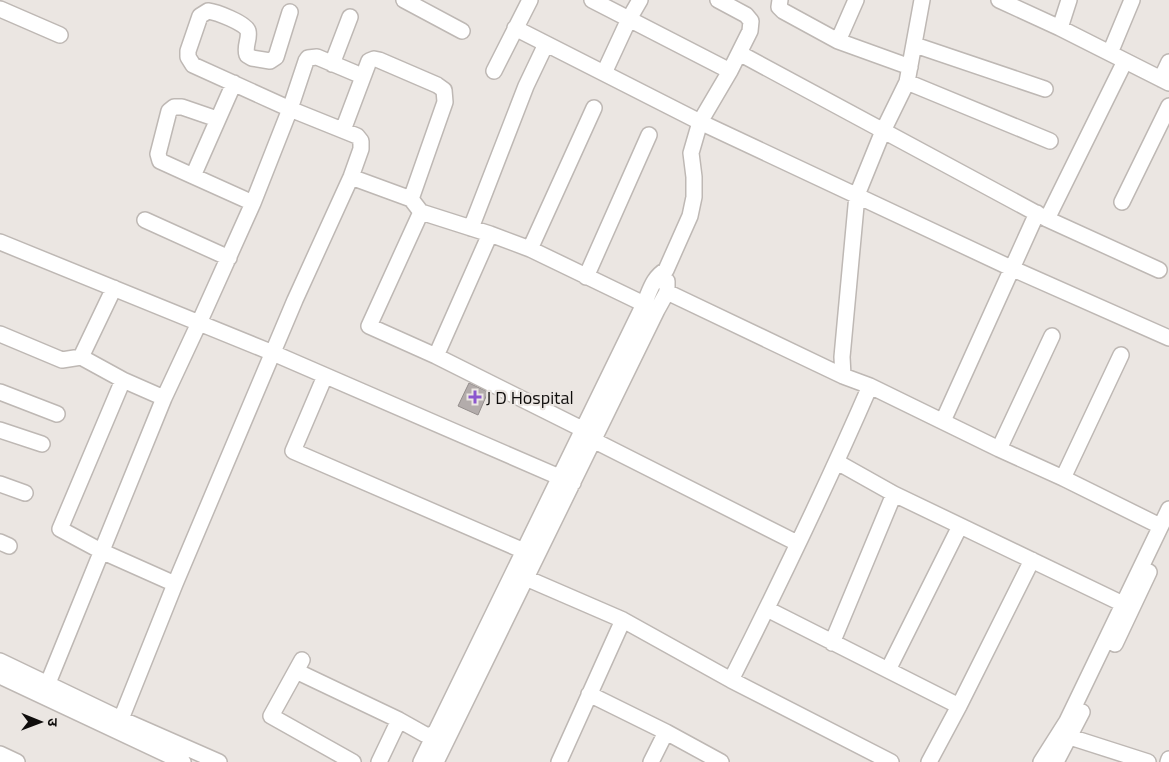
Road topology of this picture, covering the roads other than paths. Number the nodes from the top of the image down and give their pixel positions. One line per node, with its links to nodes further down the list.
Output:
1 (530, 0): 16 (street)
2 (592, 0): 15 (street)
3 (640, 0): 15 (street)
4 (718, 0): 23 (street)
5 (780, 0): 20 (street)
6 (856, 0): 20 (street)
7 (922, 0): 22 (street)
8 (999, 0): 17 (street)
9 (1069, 0): 17 (street)
10 (1132, 0): 24 (street)
11 (407, 1): 18 (street)
12 (0, 9): 19 (street)
13 (290, 12): 35 (street)
14 (350, 17): 27 (street)
15 (629, 19): 30 (street); 32 (street)
16 (515, 28): 21 (street); 29 (street)
17 (1060, 28): 24 (street)
18 (462, 31)
19 (60, 35)
20 (838, 42): 28 (street)
21 (546, 44): 32 (street); 55 (street)
22 (915, 44): 28 (street); 36 (street)
23 (739, 53): 30 (street); 43 (street)
24 (1110, 53): 25 (street)
25 (1125, 61): 33 (street); 53 (street)
26 (1169, 62): 33 (street)
27 (332, 64): 31 (street); 39 (street)
28 (910, 67): 34 (street)
29 (494, 71)
30 (730, 71): 41 (street)
31 (356, 73)
32 (604, 73): 41 (street)
33 (1165, 81)
34 (907, 82): 43 (street); 45 (street)
35 (234, 83): 39 (street); 40 (street)
36 (1045, 89)
37 (1169, 106): 50 (street)
38 (594, 108): 58 (street)
39 (290, 110): 42 (street); 51 (street)
40 (217, 119): 46 (street); 46 (street)
41 (700, 122): 48 (street); 61 (street)
42 (342, 130): 47 (street); 49 (street)
43 (883, 131): 48 (street); 53 (street)
44 (649, 135): 63 (street)
45 (1050, 141)
46 (193, 176): 51 (street)
47 (351, 178): 49 (street); 71 (street)
48 (857, 195): 60 (street); 76 (street)
49 (411, 199): 52 (street)
50 (1122, 202)
51 (252, 203): 59 (street)
52 (421, 212): 55 (street); 73 (street)
53 (1042, 216): 60 (street); 62 (street)
54 (145, 220): 59 (street)
55 (471, 228): 56 (street)
56 (490, 234): 58 (street); 73 (street)
57 (0, 242): 64 (street)
58 (530, 249): 63 (street)
59 (229, 258): 67 (street)
60 (1011, 268): 70 (street); 82 (street)
61 (666, 270): 65 (street); 66 (street)
62 (1159, 270)
63 (586, 277): 66 (street)
64 (114, 288): 67 (street); 74 (street)
65 (667, 292): 76 (street); 84 (street)
66 (644, 304): 84 (street)
67 (199, 324): 71 (street); 80 (street)
68 (0, 334): 74 (street)
69 (1052, 336): 86 (street)
70 (1169, 338)
71 (273, 354): 75 (street); 101 (street)
72 (1121, 355): 88 (street)
73 (436, 356): 84 (street)
74 (81, 357): 77 (street)
75 (325, 376): 89 (street); 98 (street)
76 (843, 376): 78 (street)
77 (123, 380): 80 (street); 97 (street)
78 (870, 386): 82 (street); 87 (street)
79 (0, 392): 81 (street)
80 (164, 398): 97 (street)
81 (57, 414)
82 (943, 421): 86 (street)
83 (0, 430): 85 (street)
84 (588, 435): 89 (street); 96 (street)
85 (42, 444)
86 (999, 449): 88 (street)
87 (837, 462): 92 (street); 96 (street)
88 (1063, 478): 95 (street)
89 (567, 479): 98 (street); 100 (street)
90 (0, 484): 91 (street)
91 (25, 493)
92 (894, 494): 94 (street); 105 (street)
93 (1169, 508): 95 (street)
94 (960, 526): 99 (street); 107 (street)
95 (1165, 527): 102 (street); 117 (street)
96 (797, 542): 103 (street)
97 (102, 551): 101 (street); 110 (street)
98 (524, 551): 100 (street)
99 (1032, 560): 102 (street); 112 (street)
100 (520, 575): 104 (street); 116 (street); 125 (street)
101 (175, 584): 113 (street)
102 (1123, 604): 131 (street)
103 (767, 609): 105 (street); 109 (street)
104 (622, 620): 109 (street); 111 (street)
105 (832, 643): 107 (street)
106 (0, 661): 110 (street)
107 (888, 670): 112 (street)
108 (0, 676): 120 (street)
109 (730, 680): 129 (street)
110 (48, 683): 113 (street)
111 (589, 694): 115 (street); 126 (street)
112 (959, 706): 130 (street)
113 (121, 719): 121 (street)
114 (399, 720): 116 (street); 122 (street); 123 (street)
115 (666, 732): 127 (street); 128 (street)
116 (433, 736): 124 (street)
117 (1070, 737): 132 (street); 133 (street)
118 (0, 754): 119 (street)
119 (17, 762)
120 (183, 762)
121 (220, 762)
122 (353, 762)
123 (379, 762)
124 (421, 762)
125 (436, 762)
126 (559, 762)
127 (651, 762)
128 (721, 762)
129 (891, 762)
130 (929, 762)
131 (1041, 762)
132 (1056, 762)
133 (1148, 762)

